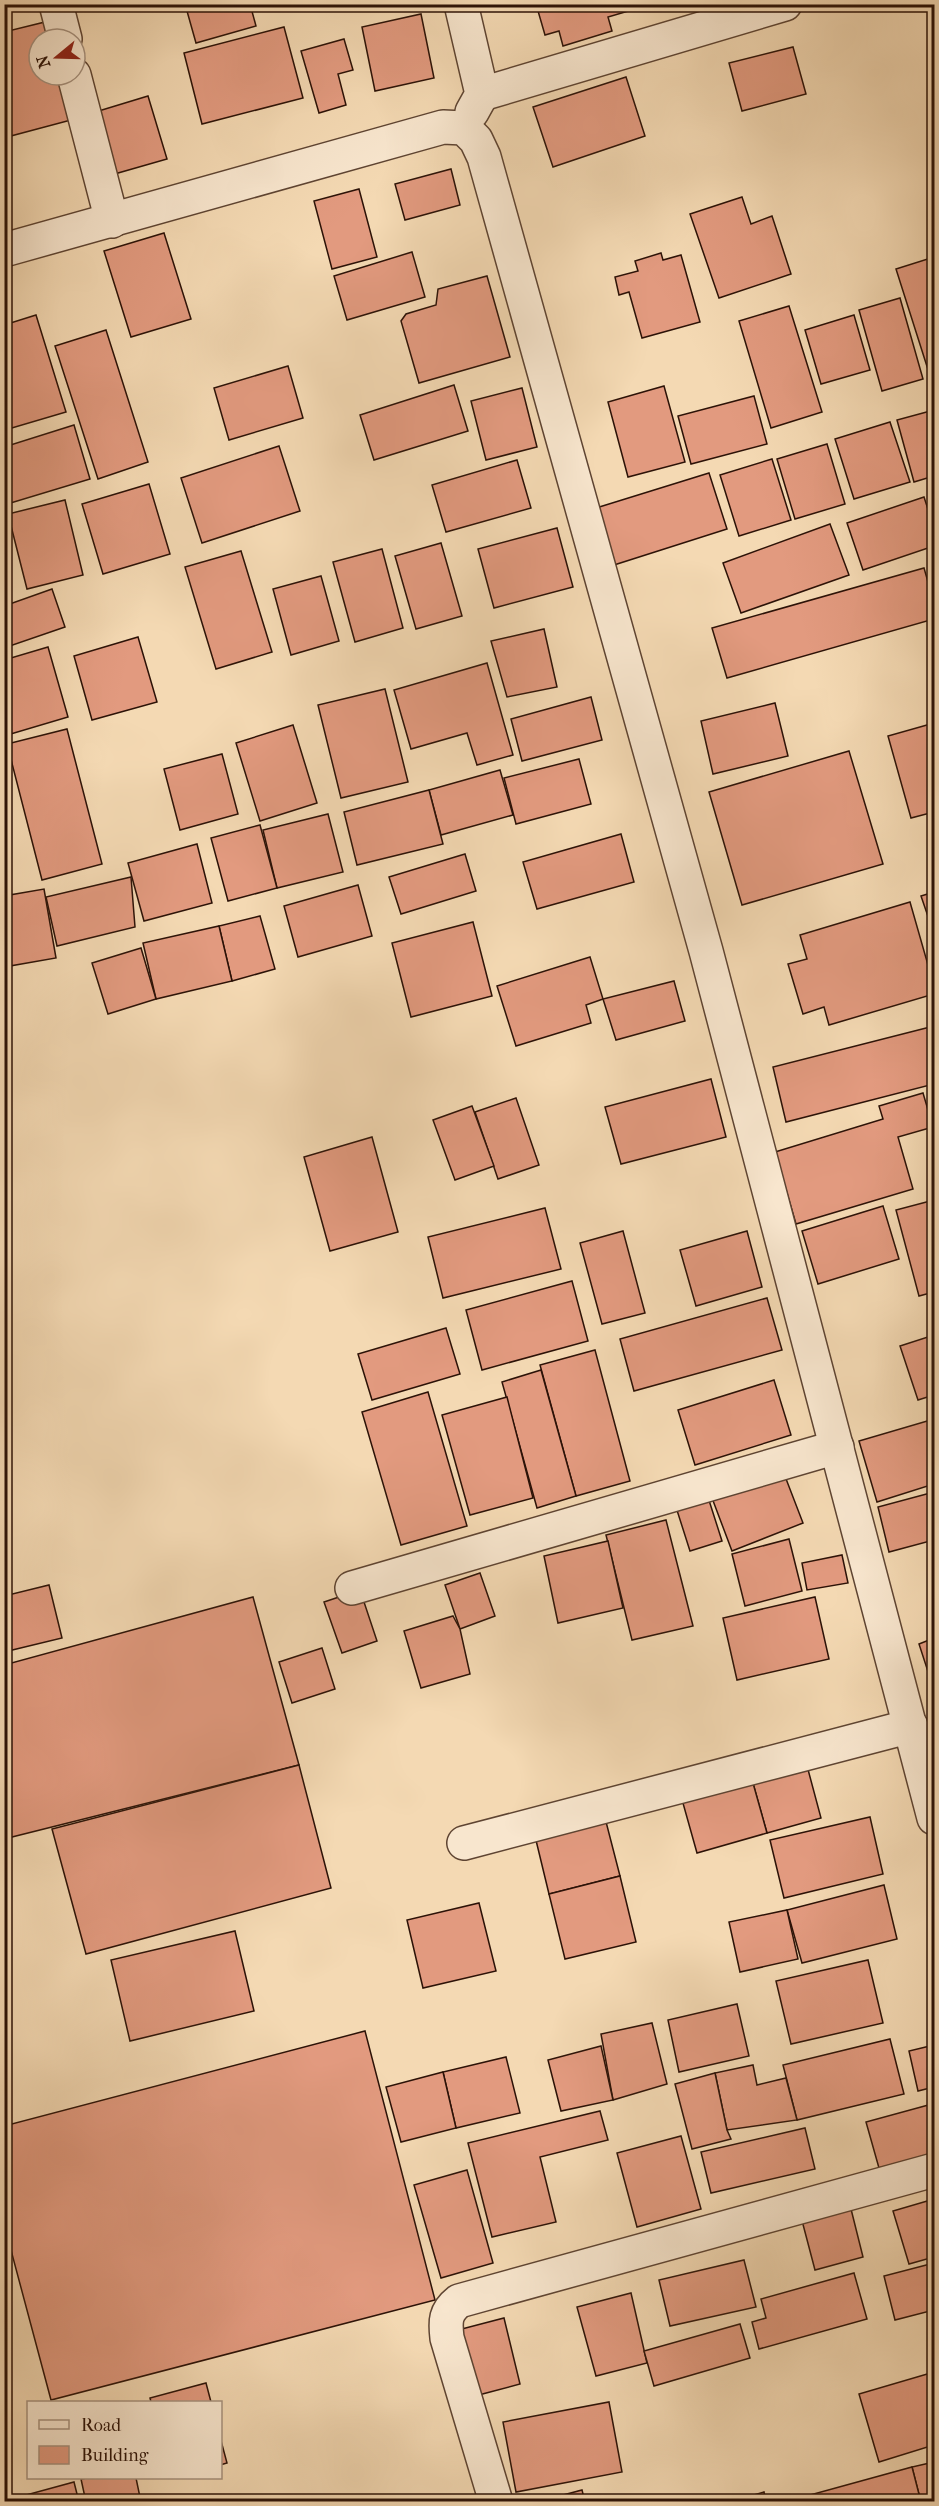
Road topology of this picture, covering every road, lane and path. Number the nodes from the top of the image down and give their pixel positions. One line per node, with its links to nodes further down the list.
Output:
1 (56, 4): 4 (street)
2 (461, 4): 6 (street)
3 (784, 4): 6 (street)
4 (62, 27)
5 (77, 87): 8 (street)
6 (482, 93): 7 (street)
7 (464, 128): 8 (street); 10 (street)
8 (112, 221): 9 (street)
9 (4, 250)
10 (837, 1447): 11 (street); 12 (street)
11 (352, 1588)
12 (911, 1726): 13 (street); 14 (street)
13 (934, 1818)
14 (464, 1843)
15 (934, 2170): 16 (street)
16 (496, 2502)

